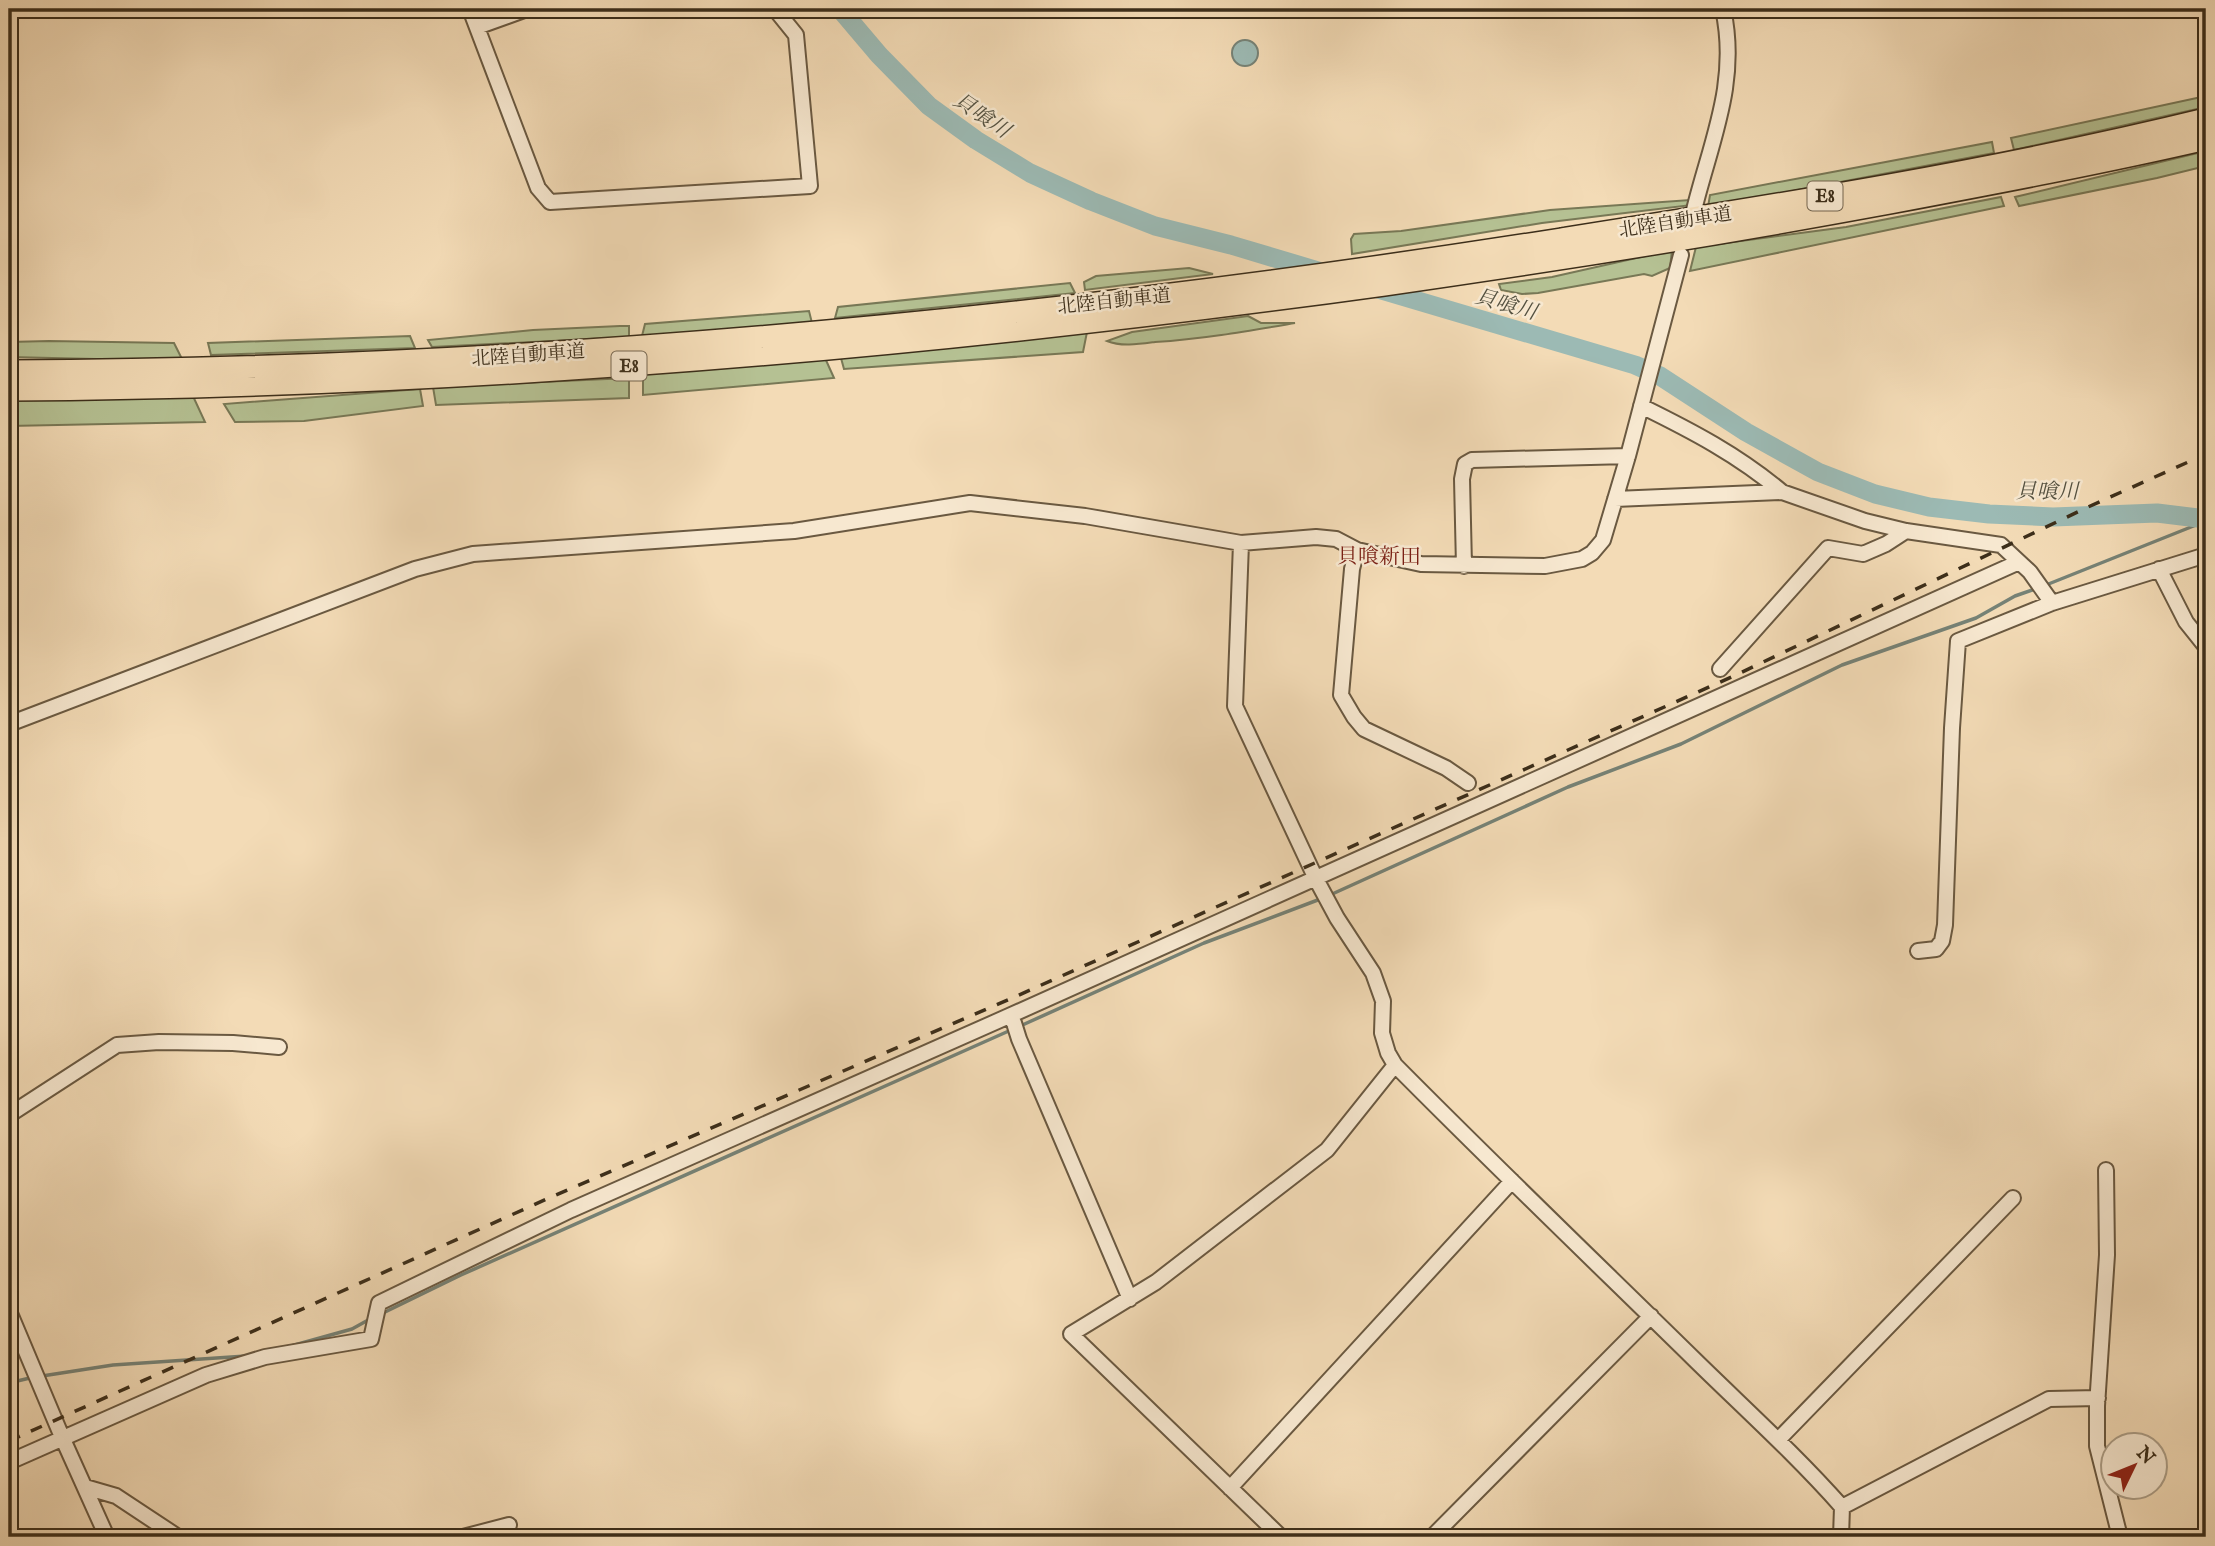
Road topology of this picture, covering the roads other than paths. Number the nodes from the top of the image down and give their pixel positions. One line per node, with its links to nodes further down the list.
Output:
1 (470, 9): 5 (street)
2 (527, 9): 5 (street)
3 (775, 9): 5 (street)
4 (1723, 9): 8 (street)
5 (477, 27)
6 (2206, 119): 10 (highway, 北陸自動車道 / E8)
7 (2206, 139): 11 (highway, 北陸自動車道 / E8)
8 (1693, 210)
9 (1681, 255): 12 (street)
10 (9, 371)
11 (9, 390)
12 (1642, 404): 13 (street); 14 (street)
13 (1628, 456): 15 (street); 20 (street)
14 (1782, 492): 15 (street); 16 (street)
15 (1615, 499): 20 (street)
16 (1906, 531): 21 (street); 25 (street)
17 (1241, 543): 18 (street); 26 (street); 28 (street)
18 (1357, 550): 20 (street); 27 (street)
19 (2206, 555): 22 (street)
20 (1464, 566)
21 (2024, 567): 23 (street); 28 (street)
22 (2159, 569): 23 (street); 24 (street)
23 (2050, 599): 29 (street)
24 (2206, 647)
25 (1720, 669)
26 (9, 724)
27 (1468, 783)
28 (1315, 879): 30 (street); 32 (street)
29 (1918, 951)
30 (1011, 1020): 37 (street); 41 (street)
31 (279, 1047): 33 (street)
32 (1395, 1065): 35 (street); 37 (street)
33 (9, 1115)
34 (2106, 1170): 40 (street)
35 (1512, 1181): 39 (street); 45 (street)
36 (2013, 1198): 42 (street)
37 (1130, 1299): 45 (street)
38 (9, 1311): 41 (street)
39 (1651, 1317): 42 (street); 52 (street)
40 (2098, 1398): 46 (street); 54 (street)
41 (62, 1437): 43 (street); 44 (street)
42 (1778, 1440): 46 (street)
43 (9, 1462)
44 (85, 1487): 48 (street); 49 (street)
45 (1230, 1488): 51 (street)
46 (1842, 1507): 53 (street)
47 (509, 1525): 50 (street)
48 (107, 1537)
49 (177, 1537)
50 (463, 1537)
51 (1280, 1537)
52 (1432, 1537)
53 (1841, 1537)
54 (2120, 1537)

